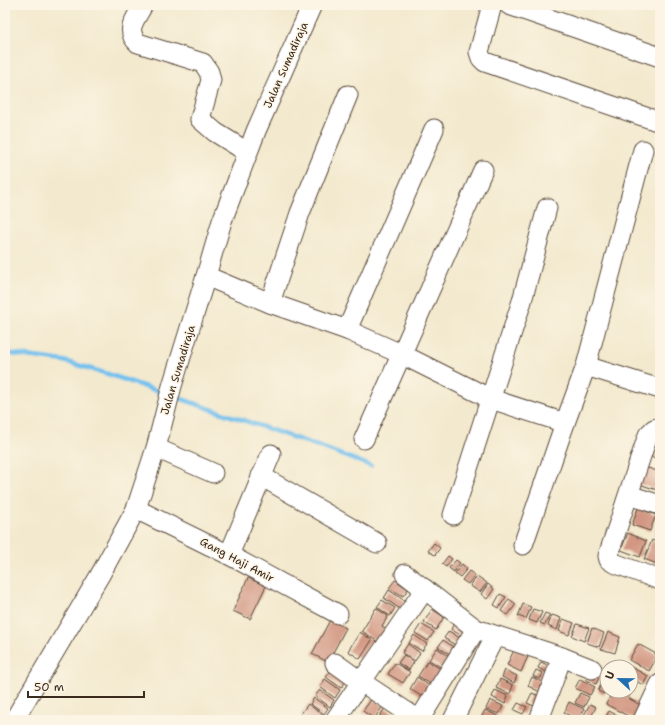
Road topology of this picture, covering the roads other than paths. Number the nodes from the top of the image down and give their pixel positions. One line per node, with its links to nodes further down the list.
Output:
1 (143, 5): 10 (street)
2 (312, 5): 10 (street, Jalan Sumadiraja)
3 (492, 5): 7 (street)
4 (508, 5): 5 (street)
5 (660, 57)
6 (348, 95): 14 (street)
7 (660, 122)
8 (434, 129): 15 (street)
9 (643, 150): 17 (street)
10 (248, 152): 13 (street, Jalan Sumadiraja)
11 (483, 170): 16 (street)
12 (548, 208): 19 (street)
13 (206, 276): 14 (street); 23 (street, Jalan Sumadiraja)
14 (270, 303): 15 (street)
15 (347, 330): 16 (street)
16 (401, 354): 19 (street); 22 (street)
17 (586, 366): 18 (street); 20 (street)
18 (659, 384)
19 (491, 399): 20 (street); 30 (street)
20 (565, 423): 32 (street)
21 (660, 427): 27 (street)
22 (364, 439)
23 (156, 448): 25 (street); 29 (street, Jalan Sumadiraja)
24 (270, 454): 26 (street)
25 (212, 473)
26 (261, 476): 31 (street); 33 (street)
27 (629, 495): 28 (street); 35 (street)
28 (660, 505)
29 (136, 509): 33 (street, Gang Haji Amir); 45 (street, Jalan Sumadiraja)
30 (453, 515)
31 (377, 543)
32 (523, 544)
33 (229, 555): 37 (street, Gang Haji Amir)
34 (405, 574): 36 (street)
35 (660, 580)
36 (425, 589): 38 (street); 43 (street)
37 (338, 614)
38 (476, 629): 39 (street); 47 (street)
39 (495, 636): 40 (street); 48 (street)
40 (562, 657): 42 (street); 49 (street)
41 (336, 663): 43 (street)
42 (592, 669)
43 (360, 681): 46 (street); 47 (street)
44 (660, 684): 50 (street)
45 (14, 720)
46 (335, 720)
47 (419, 720)
48 (453, 720)
49 (539, 720)
50 (643, 720)

